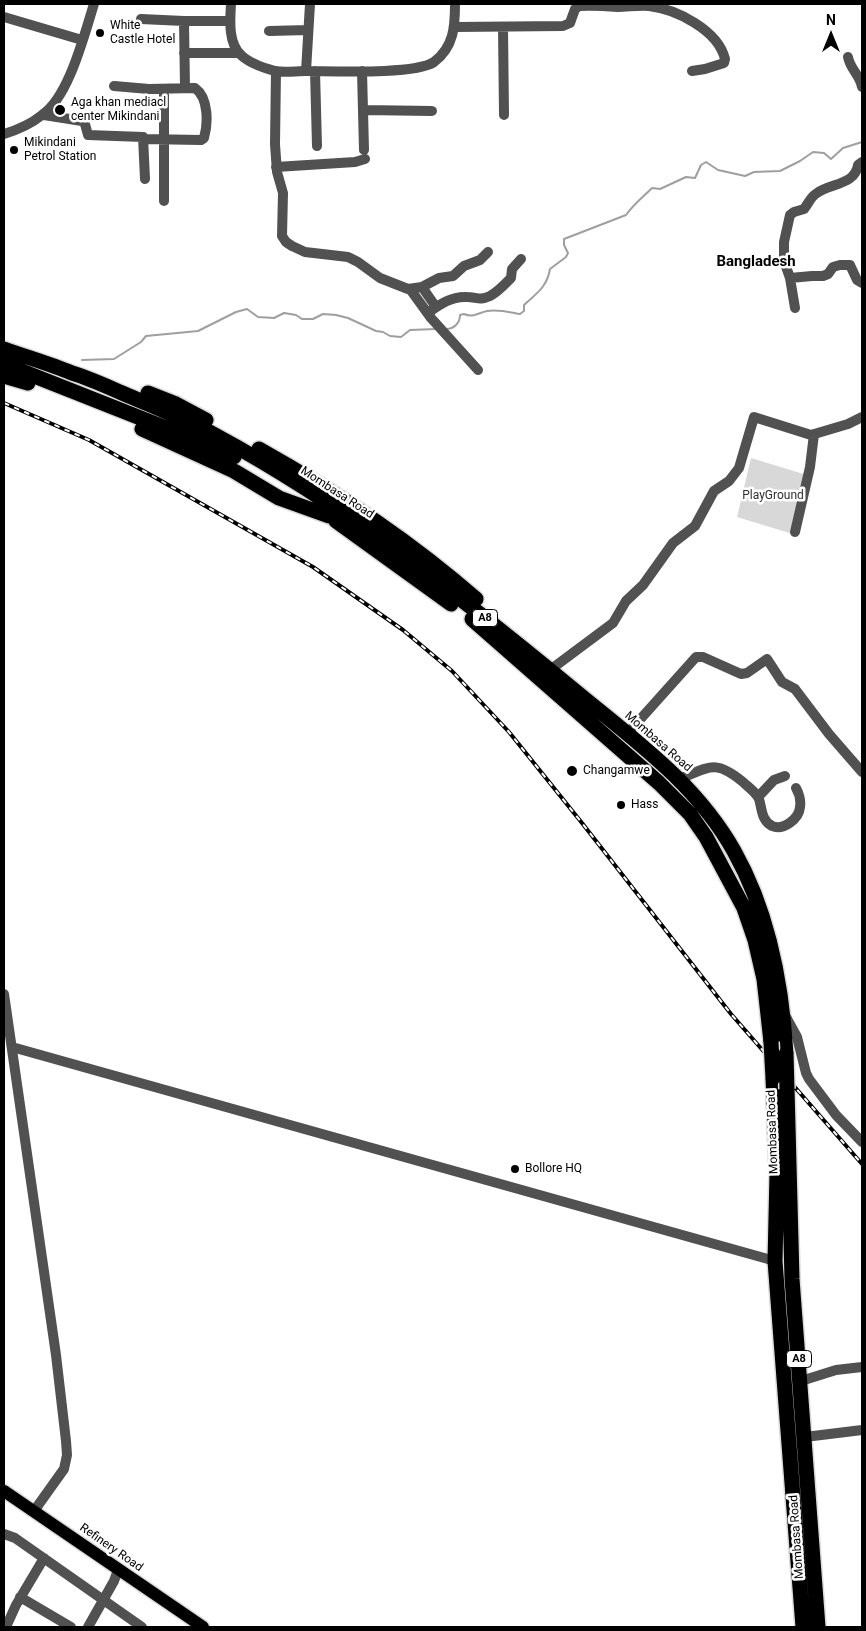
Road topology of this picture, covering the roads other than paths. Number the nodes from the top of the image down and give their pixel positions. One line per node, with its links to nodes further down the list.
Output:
1 (94, 4): 13 (street)
2 (231, 4): 7 (street)
3 (310, 4): 11 (street)
4 (455, 4): 9 (street)
5 (4, 17): 13 (street)
6 (141, 19): 8 (street)
7 (230, 21): 8 (street); 15 (street)
8 (184, 22): 14 (street)
9 (455, 27): 10 (street); 19 (street)
10 (503, 27): 20 (street); 28 (street)
11 (308, 30): 12 (street); 18 (street)
12 (269, 31)
13 (82, 40): 27 (street)
14 (184, 53): 15 (street); 23 (street)
15 (239, 53): 17 (street)
16 (848, 57): 22 (street)
17 (276, 71): 18 (street); 34 (street)
18 (311, 71): 19 (street); 32 (street)
19 (362, 71): 25 (street)
20 (692, 71)
21 (114, 86): 24 (street)
22 (862, 87)
23 (185, 88): 24 (street); 30 (street)
24 (164, 89): 30 (street)
25 (363, 110): 26 (street); 34 (street)
26 (432, 112)
27 (44, 115): 29 (street); 31 (street)
28 (504, 115)
29 (4, 134)
30 (164, 139): 31 (street); 36 (street)
31 (144, 140): 35 (street)
32 (317, 146)
33 (862, 162): 39 (street)
34 (276, 167): 42 (street)
35 (145, 179)
36 (164, 201)
37 (488, 252): 41 (street)
38 (522, 259): 44 (street)
39 (790, 278): 40 (street); 43 (street)
40 (862, 283)
41 (422, 287): 42 (street); 44 (street)
42 (410, 289): 44 (street)
43 (795, 308)
44 (432, 313): 48 (street)
45 (4, 338): 54 (highway)
46 (4, 349): 54 (highway, Mombasa Road / A8)
47 (4, 364): 52 (highway, Mombasa Road / A8)
48 (478, 370)
49 (4, 376): 52 (highway)
50 (862, 417): 51 (street)
51 (814, 434): 53 (street); 55 (street)
52 (329, 516): 66 (highway, Mombasa Road / A8, bridge)
53 (795, 532)
54 (530, 654): 55 (highway, Mombasa Road / A8)
55 (550, 670): 56 (highway, Mombasa Road / A8)
56 (628, 734): 57 (street); 59 (highway, Mombasa Road / A8)
57 (862, 772)
58 (785, 776): 61 (street)
59 (679, 779): 61 (street); 63 (highway, Mombasa Road / A8)
60 (796, 788): 61 (street)
61 (758, 797)
62 (4, 994): 64 (street)
63 (784, 1014): 65 (street); 68 (highway, Mombasa Road / A8, bridge)
64 (12, 1048): 66 (street); 72 (street)
65 (862, 1142)
66 (775, 1261): 83 (highway, Mombasa Road / A8)
67 (862, 1367): 68 (street)
68 (801, 1381): 70 (highway, Mombasa Road / A8)
69 (862, 1430): 70 (street)
70 (805, 1437): 84 (highway, Mombasa Road / A8)
71 (4, 1491): 72 (main road, Refinery Road)
72 (34, 1511): 75 (main road, Refinery Road)
73 (4, 1534): 74 (street)
74 (44, 1558): 76 (street); 77 (street)
75 (118, 1570): 77 (street); 82 (main road, Refinery Road)
76 (20, 1597): 78 (street); 79 (street)
77 (103, 1599): 80 (street); 81 (street)
78 (6, 1627)
79 (72, 1627)
80 (88, 1627)
81 (142, 1627)
82 (203, 1627)
83 (803, 1627)
84 (818, 1627)

